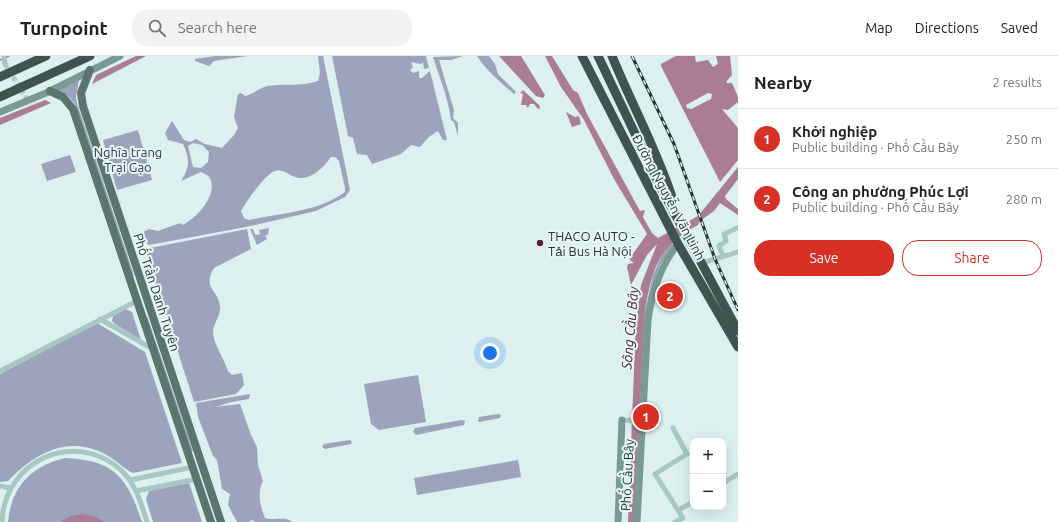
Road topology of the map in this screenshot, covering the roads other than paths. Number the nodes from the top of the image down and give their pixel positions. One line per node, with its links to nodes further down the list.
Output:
1 (4, 56): 9 (street)
2 (46, 56): 11 (highway)
3 (90, 56): 13 (highway)
4 (120, 56): 10 (street)
5 (582, 56): 18 (highway, Đường Nguyễn Văn Linh)
6 (598, 56): 14 (highway, Đường Nguyễn Văn Linh)
7 (604, 56): 14 (highway)
8 (612, 56): 16 (highway)
9 (5, 64)
10 (90, 70): 12 (street); 22 (main road, Phố Trần Danh Tuyên)
11 (0, 77)
12 (50, 91): 15 (street); 23 (main road, Phố Trần Danh Tuyên)
13 (0, 97)
14 (620, 100): 16 (highway, Đường Nguyễn Văn Linh)
15 (0, 112)
16 (679, 221): 21 (highway, Đường Nguyễn Văn Linh)
17 (737, 228): 20 (street)
18 (678, 244): 26 (highway, Đường Nguyễn Văn Linh); 30 (street, Phố Cầu Bây)
19 (738, 252): 20 (street)
20 (723, 256): 21 (street)
21 (702, 263): 25 (highway, Đường Nguyễn Văn Linh)
22 (146, 297): 23 (main road); 32 (main road, Phố Trần Danh Tuyên)
23 (137, 301): 24 (street); 27 (main road, Phố Trần Danh Tuyên)
24 (100, 319): 27 (street); 28 (street)
25 (738, 331)
26 (738, 347)
27 (154, 350): 33 (main road, Phố Trần Danh Tuyên)
28 (0, 370)
29 (625, 420): 30 (street); 49 (street)
30 (642, 421): 50 (street, Phố Cầu Bây)
31 (673, 428): 43 (street)
32 (204, 469): 33 (main road); 48 (main road, Phố Trần Danh Tuyên)
33 (195, 472): 35 (street); 39 (street); 47 (main road, Phố Trần Danh Tuyên)
34 (738, 474): 36 (street)
35 (130, 480): 38 (street); 39 (street)
36 (726, 482)
37 (0, 486): 38 (street)
38 (11, 488): 41 (street)
39 (136, 491): 46 (street)
40 (0, 497): 41 (street)
41 (6, 498): 45 (street)
42 (690, 504): 43 (street)
43 (678, 510): 44 (street)
44 (684, 520): 51 (street)
45 (2, 522)
46 (147, 522)
47 (211, 522)
48 (221, 522)
49 (618, 522)
50 (638, 522)
51 (675, 522)

